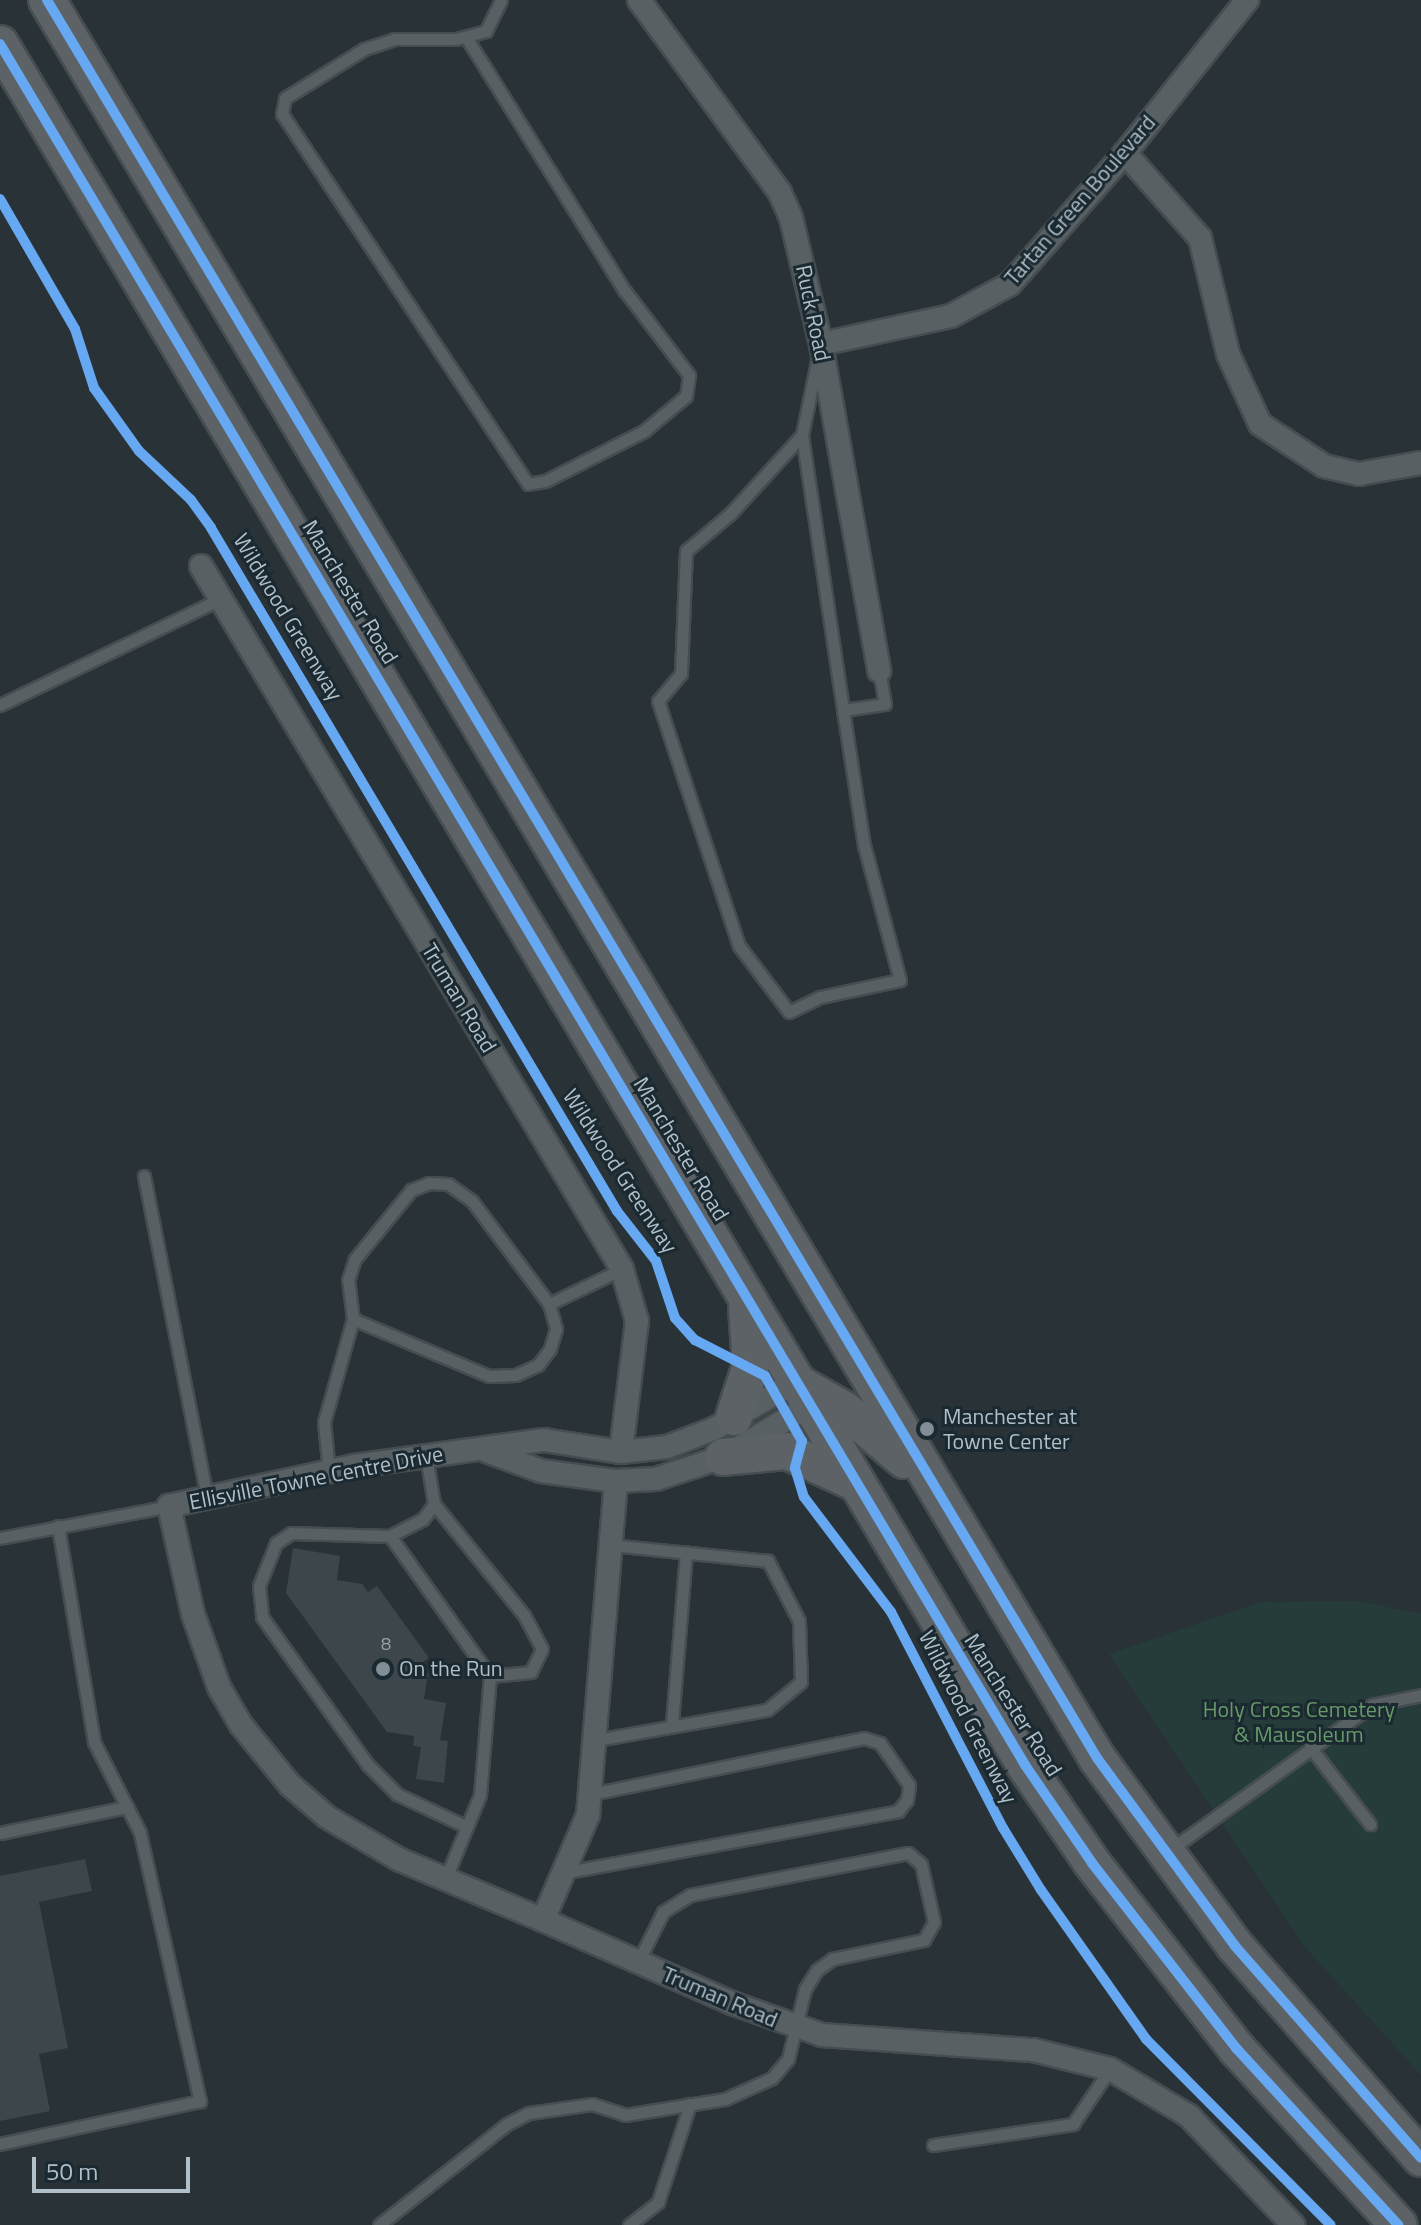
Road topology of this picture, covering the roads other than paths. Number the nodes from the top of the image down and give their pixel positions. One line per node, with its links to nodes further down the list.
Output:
1 (47, 0): 21 (highway, Manchester Road)
2 (501, 0): 5 (lane)
3 (639, 0): 8 (street, Ruck Road)
4 (1247, 0): 7 (street, Tartan Green Boulevard)
5 (466, 37): 5 (lane)
6 (0, 44): 18 (highway, Manchester Road)
7 (1125, 153): 8 (street, Tartan Green Boulevard); 10 (street)
8 (821, 344): 9 (lane); 13 (street, Ruck Road)
9 (802, 435): 15 (lane); 15 (lane)
10 (1421, 463)
11 (201, 566): 12 (street, Truman Road)
12 (220, 599): 14 (lane); 17 (street, Truman Road)
13 (879, 671): 15 (lane)
14 (0, 705)
15 (843, 710)
16 (144, 1176): 32 (lane)
17 (622, 1269): 19 (lane); 25 (street, Truman Road)
18 (746, 1298): 22 (highway, Manchester Road); 23 (highway)
19 (549, 1304): 20 (lane); 20 (lane)
20 (353, 1319): 28 (lane)
21 (833, 1321): 22 (highway); 30 (highway, Manchester Road)
22 (808, 1394): 23 (street, Ellisville Towne Centre Drive); 27 (street, Ellisville Towne Centre Drive); 30 (highway); 31 (highway, Manchester Road)
23 (734, 1417): 25 (street, Ellisville Towne Centre Drive)
24 (485, 1450): 25 (street, Ellisville Towne Centre Drive); 26 (street, Ellisville Towne Centre Drive); 29 (street, Ellisville Towne Centre Drive)
25 (621, 1452)
26 (426, 1455): 28 (street, Ellisville Towne Centre Drive); 33 (lane)
27 (723, 1457): 29 (street, Ellisville Towne Centre Drive); 31 (highway)
28 (329, 1472): 32 (street, Ellisville Towne Centre Drive)
29 (616, 1481): 38 (street)
30 (930, 1483): 50 (highway, Manchester Road)
31 (857, 1484): 64 (highway, Manchester Road)
32 (207, 1498): 34 (street, Ellisville Towne Centre Drive)
33 (434, 1504): 36 (lane); 40 (lane)
34 (169, 1506): 35 (lane); 52 (street, Ellisville Towne Centre Drive)
35 (58, 1526): 37 (lane); 46 (lane)
36 (390, 1536): 40 (lane); 48 (lane)
37 (0, 1538)
38 (610, 1545): 39 (lane); 43 (street)
39 (686, 1553): 42 (lane); 42 (lane)
40 (490, 1676): 48 (lane)
41 (1421, 1695): 44 (lane)
42 (672, 1723): 43 (lane)
43 (596, 1740): 45 (street)
44 (1310, 1747): 47 (lane); 50 (lane)
45 (591, 1794): 51 (street); 51 (lane)
46 (127, 1807): 49 (lane); 58 (lane)
47 (1370, 1824)
48 (467, 1827): 52 (lane)
49 (0, 1833)
50 (1164, 1854): 60 (highway, Manchester Road)
51 (567, 1872): 53 (street)
52 (445, 1880): 53 (street, Ellisville Towne Centre Drive)
53 (543, 1920): 54 (street, Truman Road)
54 (638, 1962): 55 (street, Truman Road); 55 (lane)
55 (796, 2028): 56 (street, Truman Road); 57 (lane)
56 (1110, 2069): 59 (lane); 63 (street, Truman Road)
57 (690, 2104): 61 (lane); 62 (lane)
58 (0, 2144)
59 (933, 2145)
60 (1421, 2158)
61 (379, 2225)
62 (629, 2225)
63 (1293, 2225)
64 (1398, 2225)

